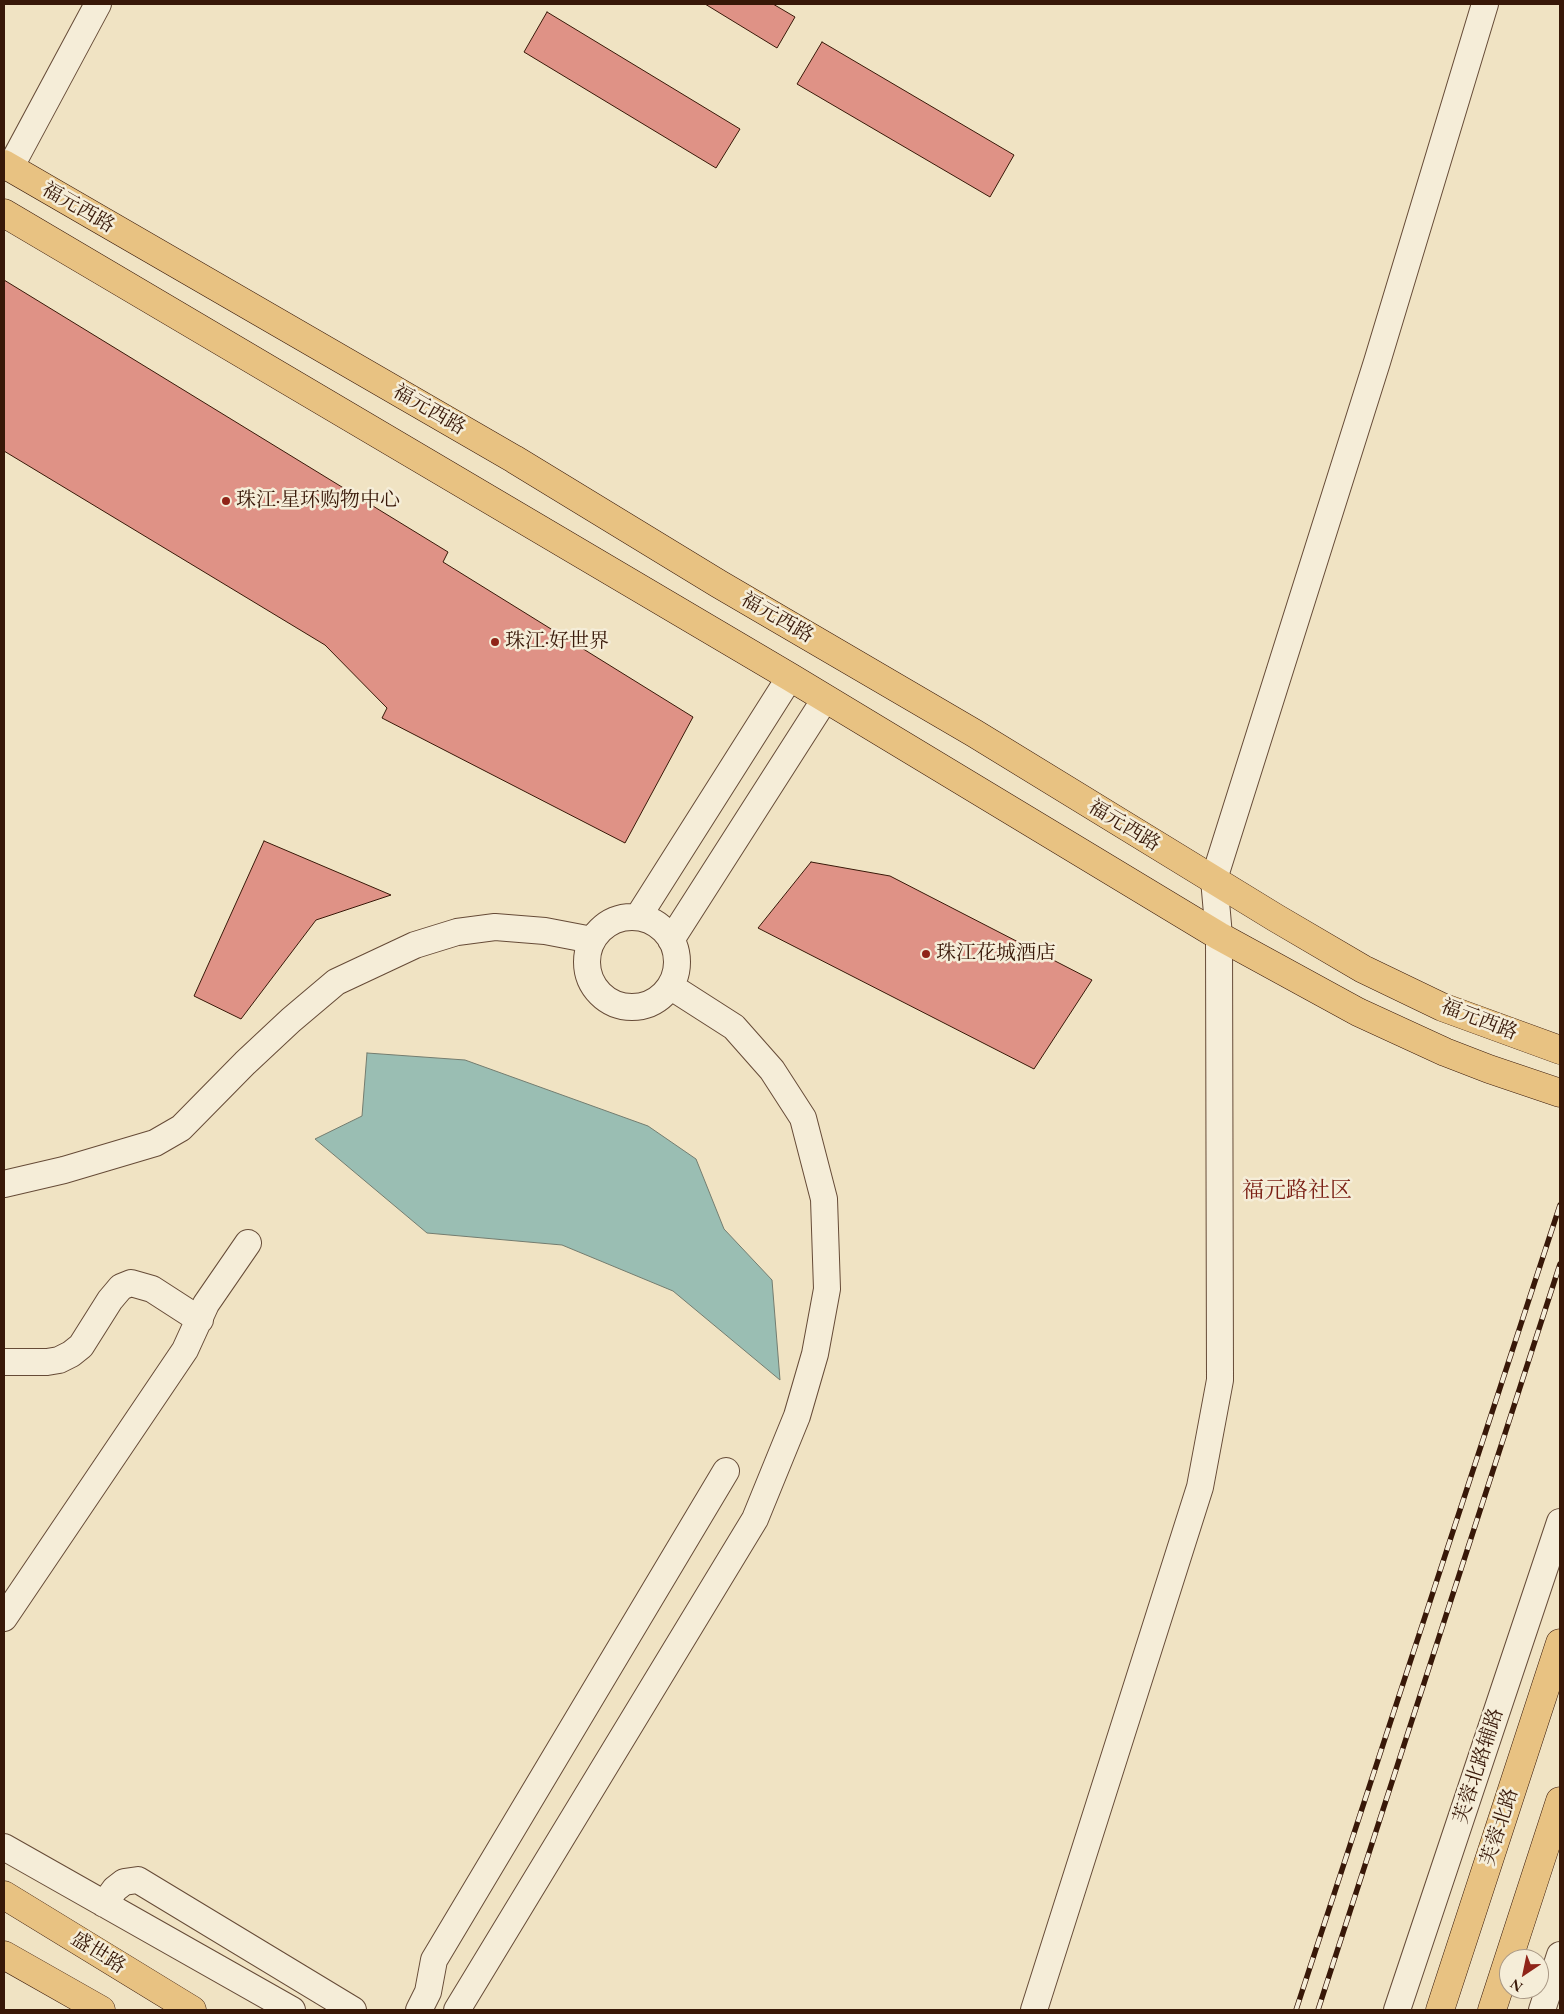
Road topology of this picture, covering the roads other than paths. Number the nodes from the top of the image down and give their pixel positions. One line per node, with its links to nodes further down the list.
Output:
1 (98, 4): 3 (street)
2 (1485, 4): 7 (street)
3 (7, 166): 7 (main road, 福元西路)
4 (4, 213): 5 (main road, 福元西路)
5 (790, 677): 6 (main road, 福元西路); 8 (street)
6 (825, 699): 9 (main road, 福元西路); 11 (street)
7 (1214, 879): 9 (street); 13 (main road, 福元西路)
8 (638, 917): 10 (street); 11 (street)
9 (1219, 936): 14 (main road, 福元西路); 35 (street)
10 (592, 940): 12 (street); 15 (street)
11 (671, 940): 12 (street)
12 (670, 986): 34 (street)
13 (1560, 1050)
14 (1560, 1093)
15 (4, 1184)
16 (248, 1243): 17 (street)
17 (200, 1320): 18 (street); 21 (street)
18 (4, 1362)
19 (726, 1471): 33 (street)
20 (1560, 1522): 36 (street, 芙蓉北路辅路)
21 (4, 1618)
22 (1560, 1643): 37 (main road, 芙蓉北路)
23 (1560, 1801): 38 (main road)
24 (4, 1847): 26 (street)
25 (4, 1895): 30 (main road, 盛世路)
26 (104, 1904): 31 (street); 32 (street)
27 (4, 1955): 29 (main road)
28 (1560, 1955): 39 (street)
29 (101, 2010)
30 (192, 2010)
31 (292, 2010)
32 (353, 2010)
33 (419, 2010)
34 (457, 2010)
35 (1034, 2010)
36 (1397, 2010)
37 (1440, 2010)
38 (1492, 2010)
39 (1542, 2010)

